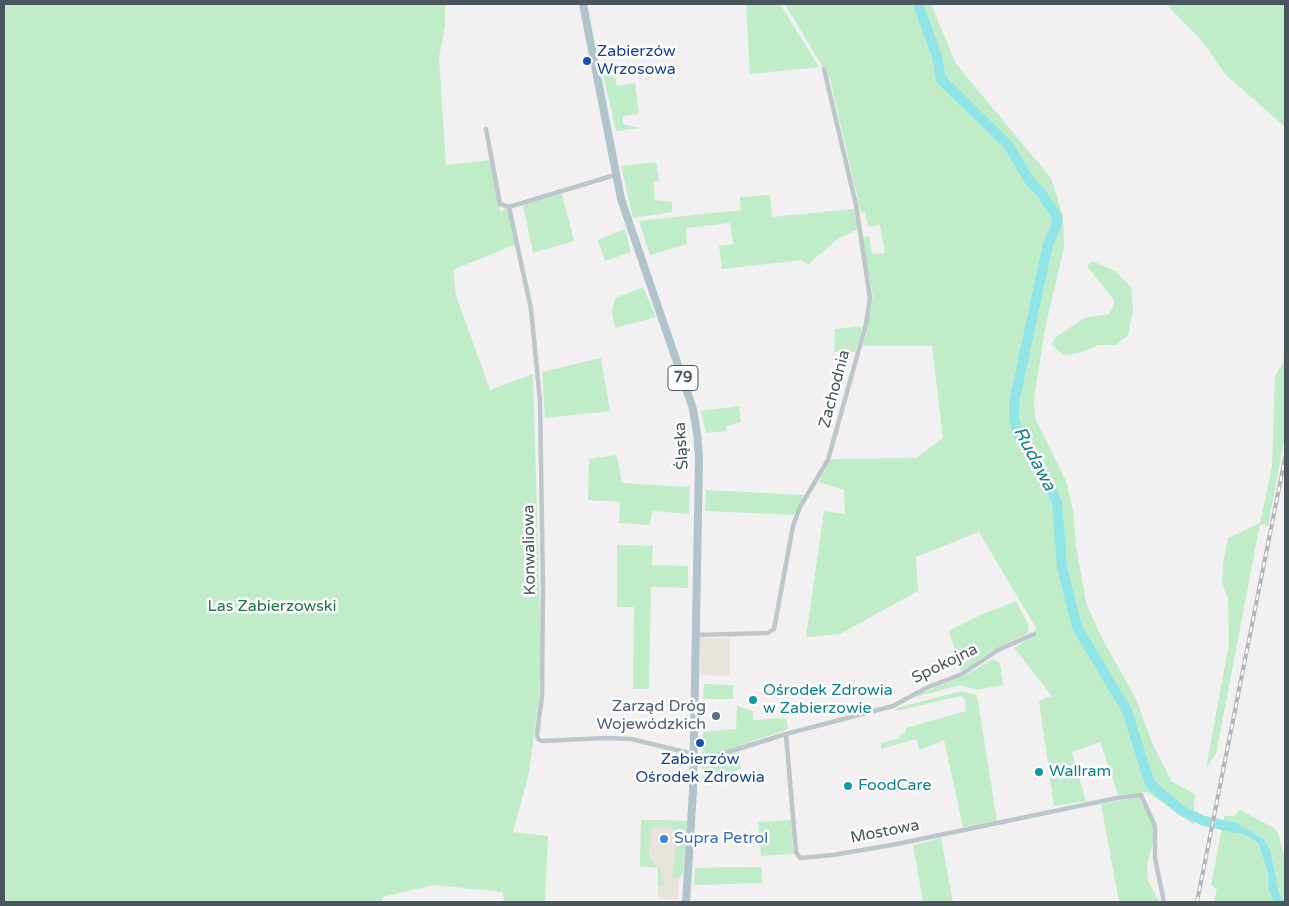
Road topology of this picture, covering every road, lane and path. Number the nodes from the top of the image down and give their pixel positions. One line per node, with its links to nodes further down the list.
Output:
1 (582, 4): 4 (main road, Śląska / 79)
2 (824, 69): 7 (street, Zachodnia)
3 (486, 129): 5 (street, Konwaliowa)
4 (615, 175): 5 (street); 7 (main road, Śląska / 79)
5 (509, 207): 9 (street, Konwaliowa)
6 (1034, 634): 8 (street, Spokojna)
7 (695, 635): 9 (main road, Śląska / 79)
8 (786, 734): 10 (street, Spokojna); 12 (street, Mostowa)
9 (693, 754): 10 (main road, Śląska / 79)
10 (693, 763): 11 (main road, Śląska / 79)
11 (686, 902)
12 (1164, 902)

